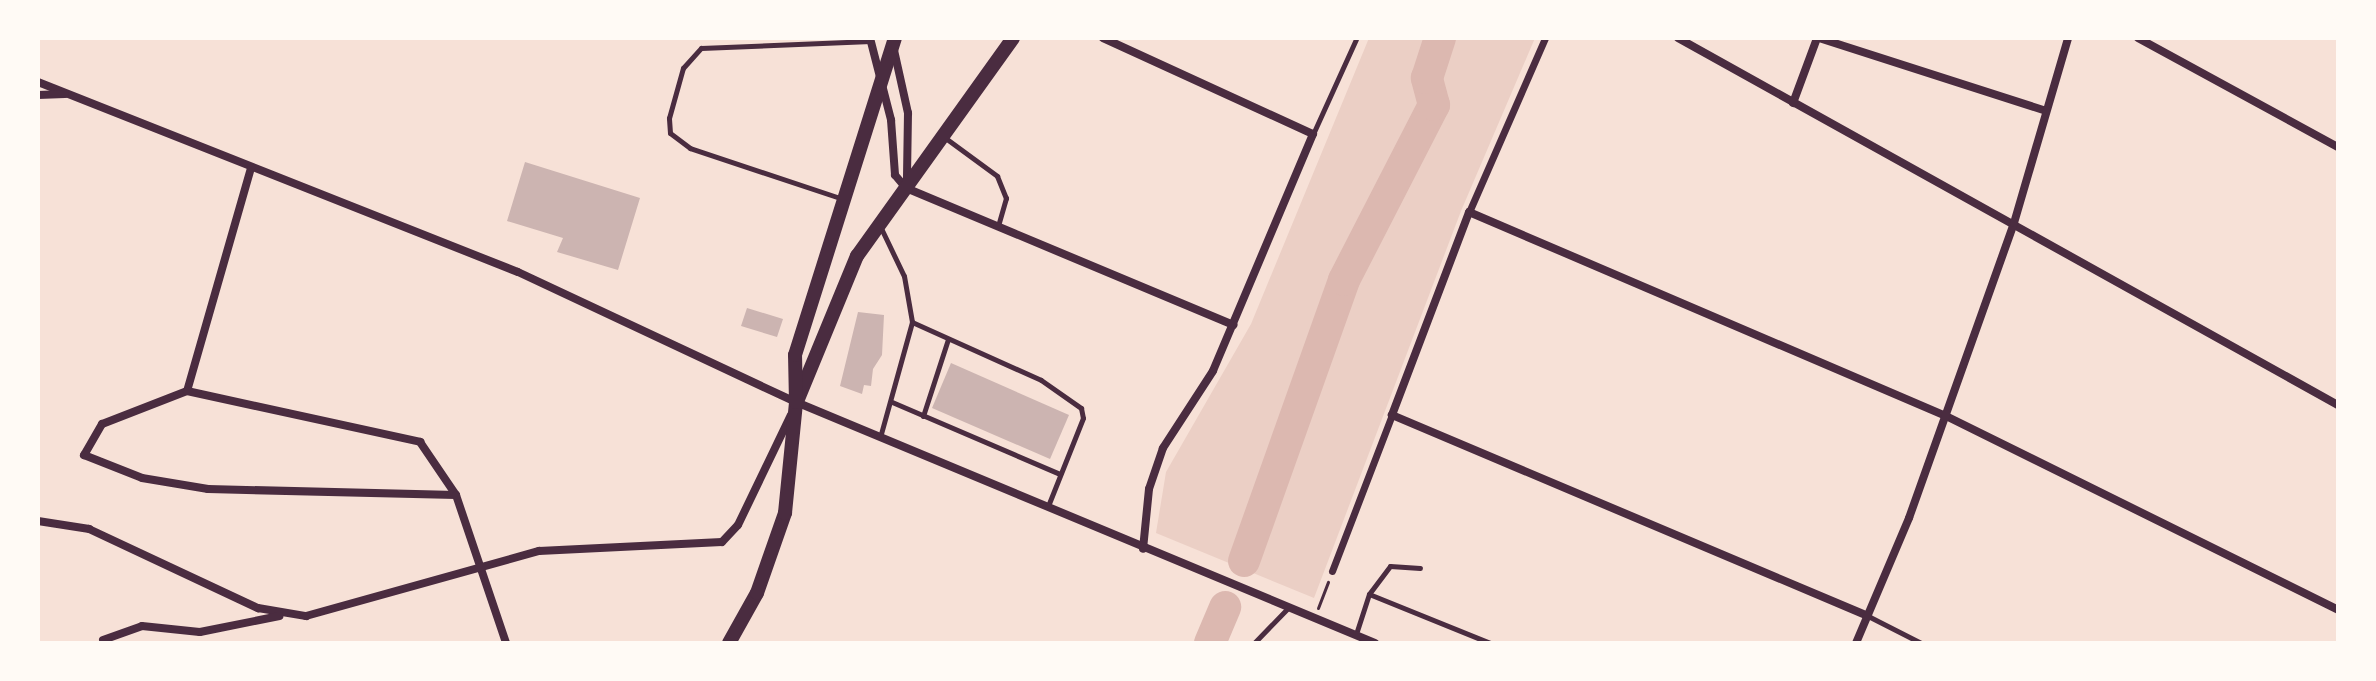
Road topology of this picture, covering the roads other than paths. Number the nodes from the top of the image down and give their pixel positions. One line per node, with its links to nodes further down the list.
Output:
1 (1013, 38): 18 (main road)
2 (1103, 38): 17 (street)
3 (1545, 38): 23 (street)
4 (1678, 38): 15 (street)
5 (1818, 38): 15 (street); 16 (street)
6 (2068, 38): 16 (street)
7 (2138, 38): 19 (street)
8 (1356, 39): 17 (lane)
9 (871, 40): 11 (street); 22 (lane)
10 (893, 40): 11 (main road); 21 (street)
11 (882, 79): 21 (street); 22 (main road)
12 (38, 82): 13 (street)
13 (70, 94): 14 (street); 20 (street)
14 (38, 95)
15 (1793, 103): 24 (street)
16 (2046, 111): 24 (street)
17 (1313, 134): 28 (street)
18 (943, 136): 21 (main road); 26 (lane)
19 (2338, 147)
20 (251, 168): 30 (street); 32 (street)
21 (906, 188): 25 (main road); 26 (street)
22 (845, 199): 32 (main road)
23 (1469, 212): 34 (street); 36 (street)
24 (2014, 223): 31 (street); 36 (street)
25 (879, 225): 27 (lane); 32 (main road)
26 (998, 226): 28 (street)
27 (912, 322): 29 (lane); 33 (lane)
28 (1234, 325): 42 (street)
29 (948, 339): 35 (lane); 38 (lane)
30 (187, 391): 39 (street); 39 (street)
31 (2336, 401)
32 (796, 402): 37 (street); 43 (street); 54 (main road)
33 (892, 402): 35 (lane); 37 (lane)
34 (1392, 415): 45 (street); 50 (street)
35 (923, 416): 38 (lane)
36 (1946, 416): 48 (street); 50 (street)
37 (880, 438): 40 (street)
38 (1060, 474): 40 (lane)
39 (456, 495): 43 (street)
40 (1047, 508): 42 (street)
41 (38, 521): 49 (street)
42 (1143, 549): 47 (street)
43 (482, 567): 49 (street); 53 (street)
44 (1420, 568): 46 (lane)
45 (1332, 571)
46 (1369, 594): 51 (lane); 57 (lane)
47 (1287, 609): 51 (street); 55 (lane)
48 (2338, 610)
49 (284, 615): 52 (street)
50 (1868, 616): 58 (street); 59 (lane)
51 (1355, 635): 56 (street)
52 (103, 640)
53 (506, 643)
54 (729, 643)
55 (1254, 643)
56 (1375, 643)
57 (1490, 643)
58 (1856, 643)
59 (1921, 643)

